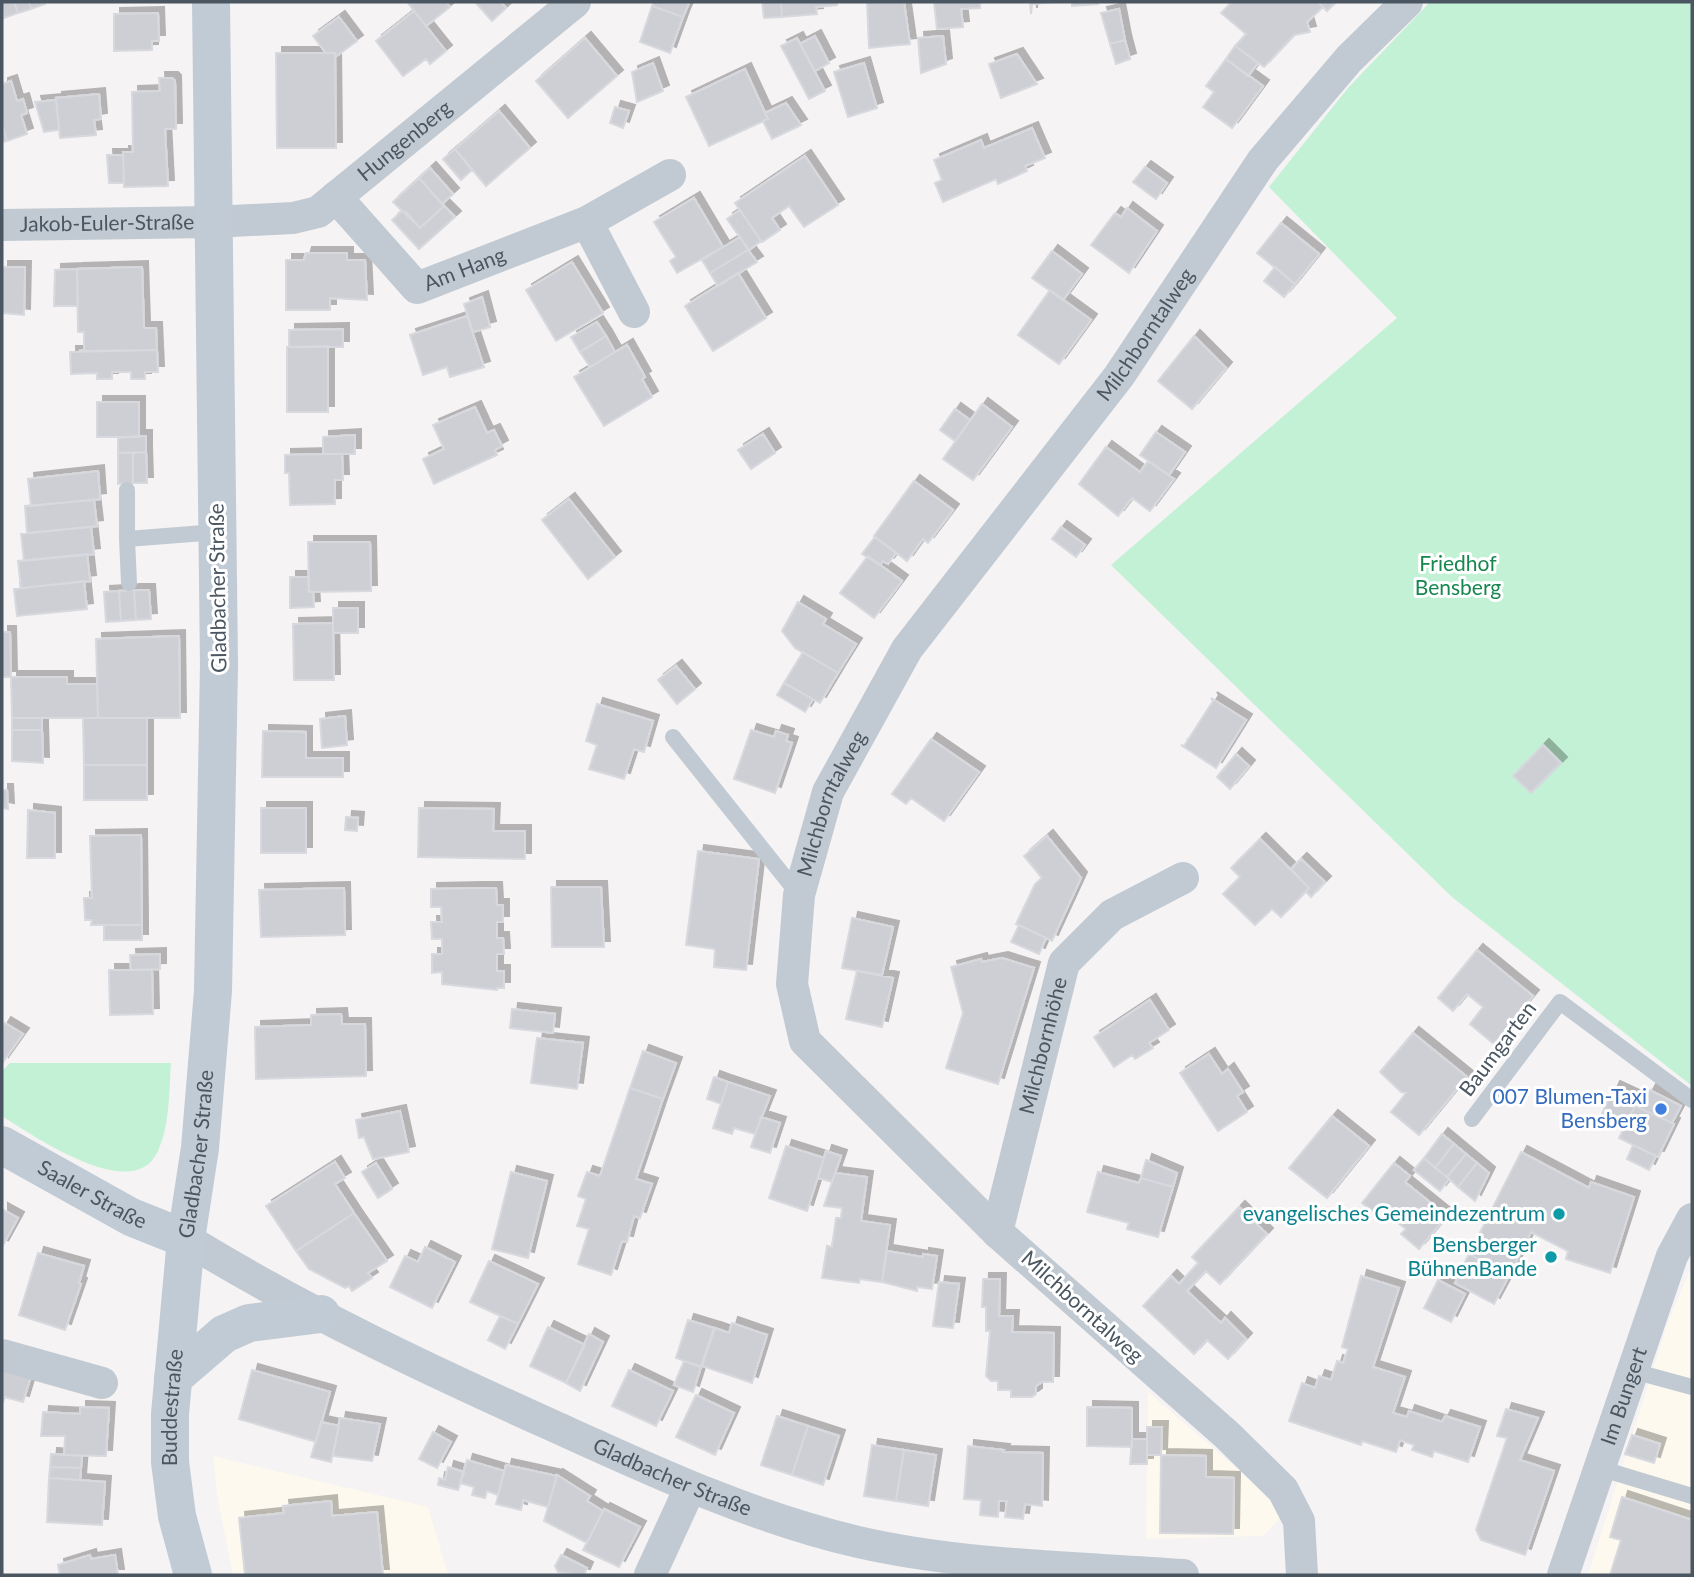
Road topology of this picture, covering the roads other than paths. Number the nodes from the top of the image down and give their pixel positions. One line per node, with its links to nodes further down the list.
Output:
1 (211, 2): 6 (main road, Gladbacher Straße)
2 (575, 2): 5 (street, Hungenberg)
3 (1406, 2): 16 (street, Milchborntalweg)
4 (670, 174): 7 (street, Am Hang)
5 (336, 197): 6 (street, Hungenberg); 7 (street, Am Hang)
6 (212, 222): 8 (street, Jakob-Euler-Straße); 11 (main road, Gladbacher Straße)
7 (587, 222): 9 (street)
8 (2, 225)
9 (634, 312)
10 (127, 490): 12 (lane)
11 (217, 533): 12 (lane); 22 (main road, Gladbacher Straße)
12 (127, 539): 13 (lane)
13 (128, 583)
14 (673, 737): 16 (lane)
15 (1183, 878): 21 (street, Milchbornhöhe)
16 (799, 895): 21 (street, Milchborntalweg)
17 (1692, 1100): 18 (lane, Baumgarten)
18 (1472, 1119)
19 (2, 1145): 22 (main road, Saaler Straße)
20 (1692, 1219): 25 (street, Im Bungert)
21 (998, 1232): 35 (street, Milchborntalweg)
22 (186, 1240): 23 (street, Gladbacher Straße); 26 (main road, Buddestraße)
23 (321, 1314): 26 (main road); 30 (street, Gladbacher Straße)
24 (2, 1354): 27 (street)
25 (1633, 1371): 28 (lane); 29 (street, Im Bungert)
26 (173, 1378): 32 (main road, Buddestraße)
27 (102, 1383)
28 (1692, 1388)
29 (1599, 1468): 31 (lane); 36 (street, Im Bungert)
30 (690, 1488): 33 (street); 34 (street, Gladbacher Straße)
31 (1692, 1496)
32 (193, 1575)
33 (650, 1575)
34 (1183, 1575)
35 (1302, 1575)
36 (1563, 1575)

